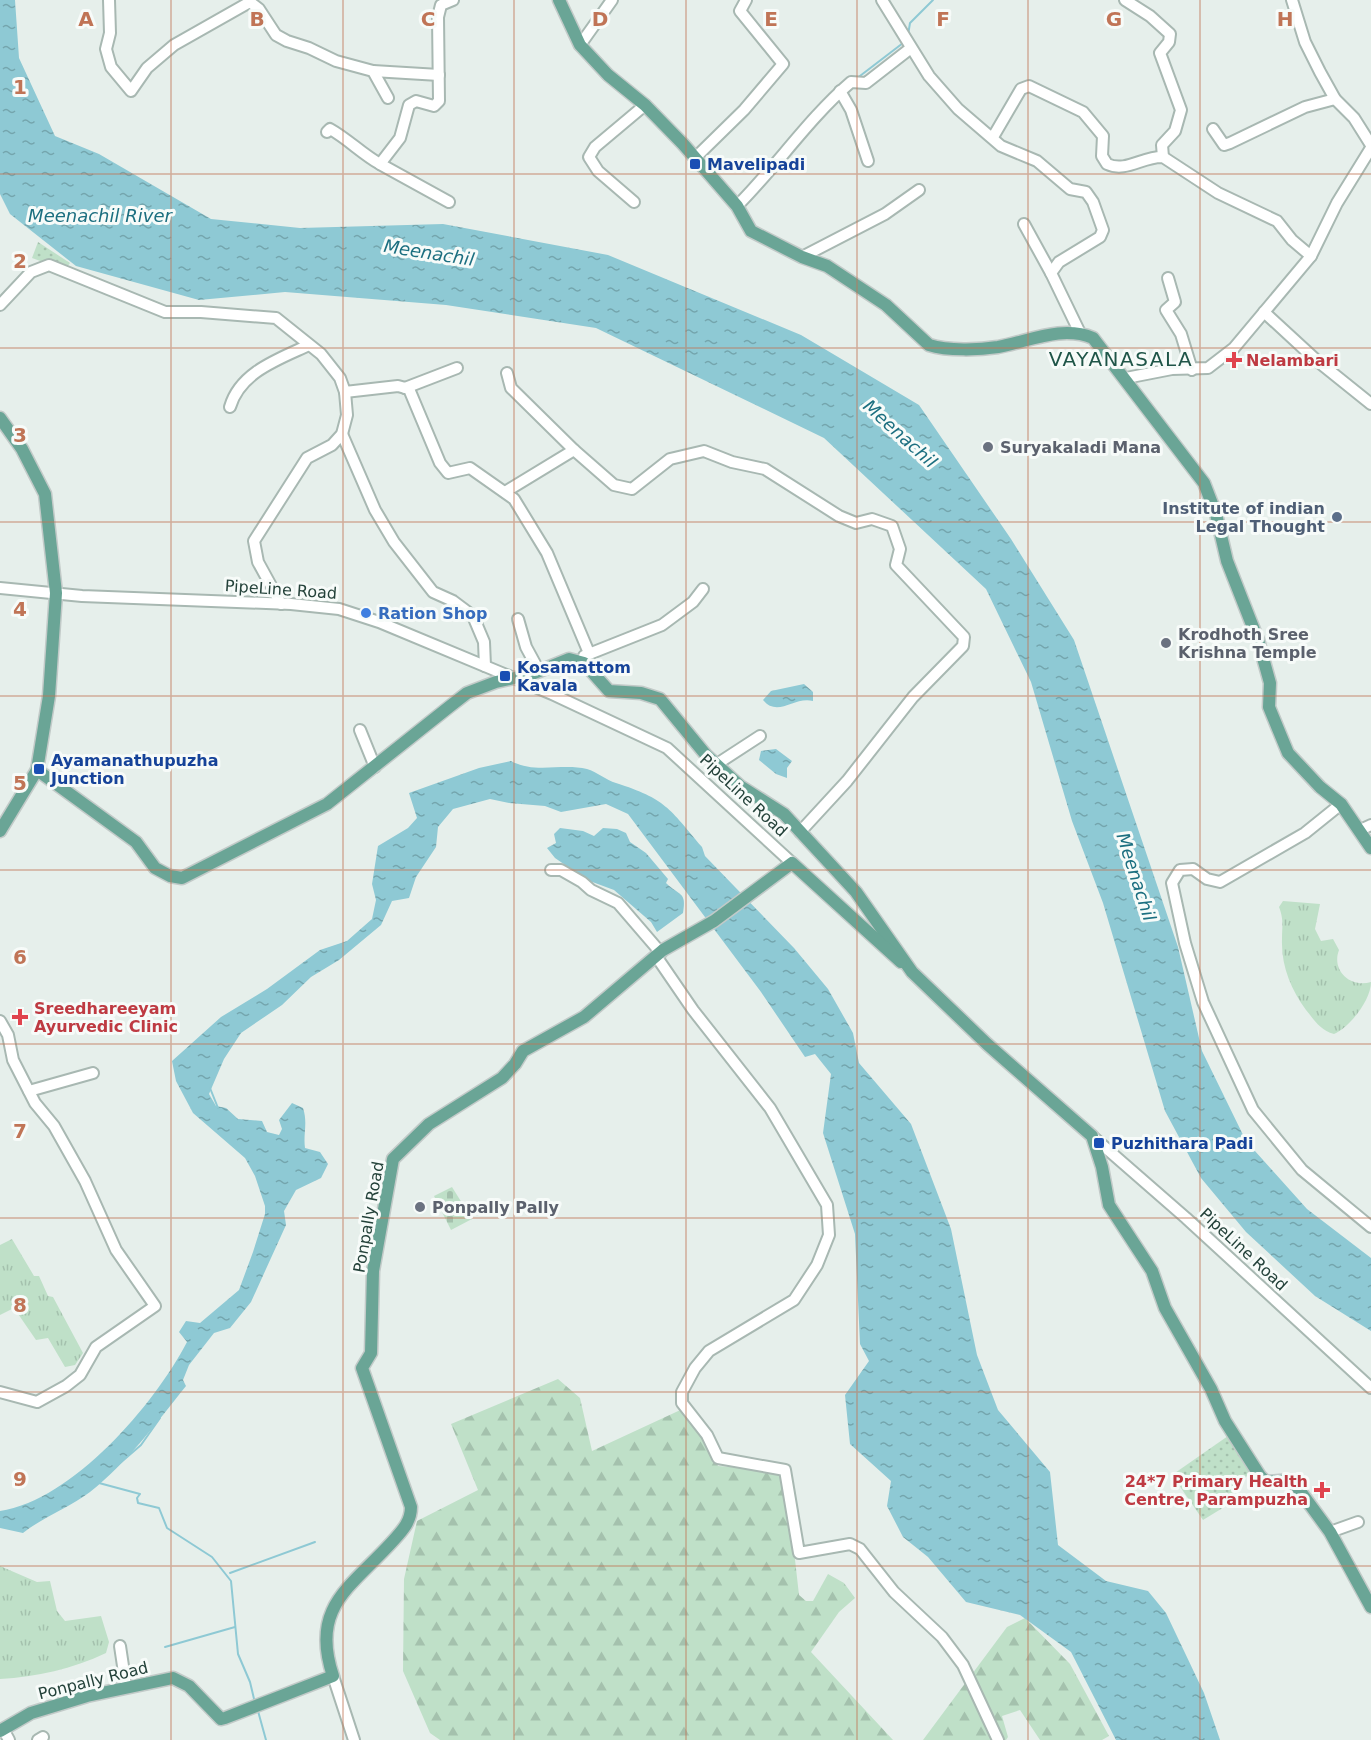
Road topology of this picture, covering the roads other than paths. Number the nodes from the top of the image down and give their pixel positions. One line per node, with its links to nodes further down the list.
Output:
1 (109, 0): 11 (street)
2 (453, 0): 12 (street)
3 (559, 0): 9 (main road)
4 (612, 0): 9 (street)
5 (746, 0): 22 (street)
6 (882, 0): 10 (street)
7 (1125, 0): 21 (street)
8 (1292, 0): 15 (street)
9 (580, 45): 16 (main road)
10 (911, 48): 13 (street); 19 (street)
11 (373, 71): 12 (street); 14 (street)
12 (439, 75): 24 (street)
13 (840, 91): 23 (street); 28 (street)
14 (388, 98)
15 (1335, 99): 17 (street); 20 (street)
16 (645, 105): 22 (main road); 27 (street)
17 (1213, 129)
18 (327, 132): 24 (street)
19 (993, 137): 21 (street); 32 (street)
20 (1371, 146): 30 (street)
21 (1163, 157): 30 (street)
22 (695, 158): 28 (main road)
23 (868, 161)
24 (380, 164): 26 (street)
25 (919, 190): 31 (street)
26 (449, 202)
27 (634, 202)
28 (737, 206): 31 (main road)
29 (1024, 224): 32 (street)
30 (1311, 256): 35 (street)
31 (802, 257): 36 (main road)
32 (1051, 273): 36 (street)
33 (1168, 279): 39 (street)
34 (0, 305): 37 (street)
35 (1264, 312): 39 (street); 44 (street)
36 (1080, 333): 41 (main road)
37 (309, 345): 43 (street); 45 (street)
38 (457, 368): 42 (street)
39 (1192, 370): 41 (street)
40 (507, 373): 48 (street)
41 (1126, 378): 65 (main road)
42 (405, 388): 43 (street); 49 (street)
43 (345, 392): 47 (street)
44 (1371, 404)
45 (230, 407)
46 (0, 418): 52 (main road)
47 (342, 434): 53 (street); 57 (street)
48 (574, 450): 49 (street); 68 (street)
49 (505, 492): 55 (street)
50 (0, 588): 52 (street, PipeLine Road)
51 (704, 589): 55 (street)
52 (56, 593): 53 (street, PipeLine Road); 64 (main road)
53 (281, 604): 57 (street, PipeLine Road)
54 (518, 619): 58 (street)
55 (589, 652): 56 (street)
56 (577, 661): 58 (main road); 62 (main road)
57 (485, 666): 59 (street, PipeLine Road)
58 (539, 671): 59 (main road)
59 (516, 679): 63 (main road); 70 (street, PipeLine Road)
60 (360, 730): 63 (street)
61 (759, 736): 62 (street)
62 (717, 765): 68 (main road)
63 (375, 767): 64 (main road)
64 (37, 770): 67 (main road)
65 (1341, 804): 66 (main road); 78 (street)
66 (1366, 827): 69 (main road)
67 (0, 831)
68 (800, 832): 73 (main road)
69 (1371, 848)
70 (792, 863): 72 (main road, Ponpally Road); 73 (main road, PipeLine Road)
71 (551, 870): 72 (street)
72 (658, 954): 85 (main road, Ponpally Road); 89 (street)
73 (912, 972): 77 (main road)
74 (0, 1021): 76 (street)
75 (93, 1073): 76 (street)
76 (29, 1091): 80 (street)
77 (1092, 1136): 79 (street, PipeLine Road); 82 (main road)
78 (1371, 1227)
79 (1371, 1388)
80 (0, 1392)
81 (1358, 1522): 82 (street)
82 (1330, 1532): 83 (main road)
83 (1371, 1607)
84 (120, 1646): 86 (street)
85 (333, 1676): 86 (main road, Ponpally Road); 88 (street)
86 (126, 1686): 87 (main road, Ponpally Road)
87 (4, 1733)
88 (354, 1740)
89 (998, 1740)

